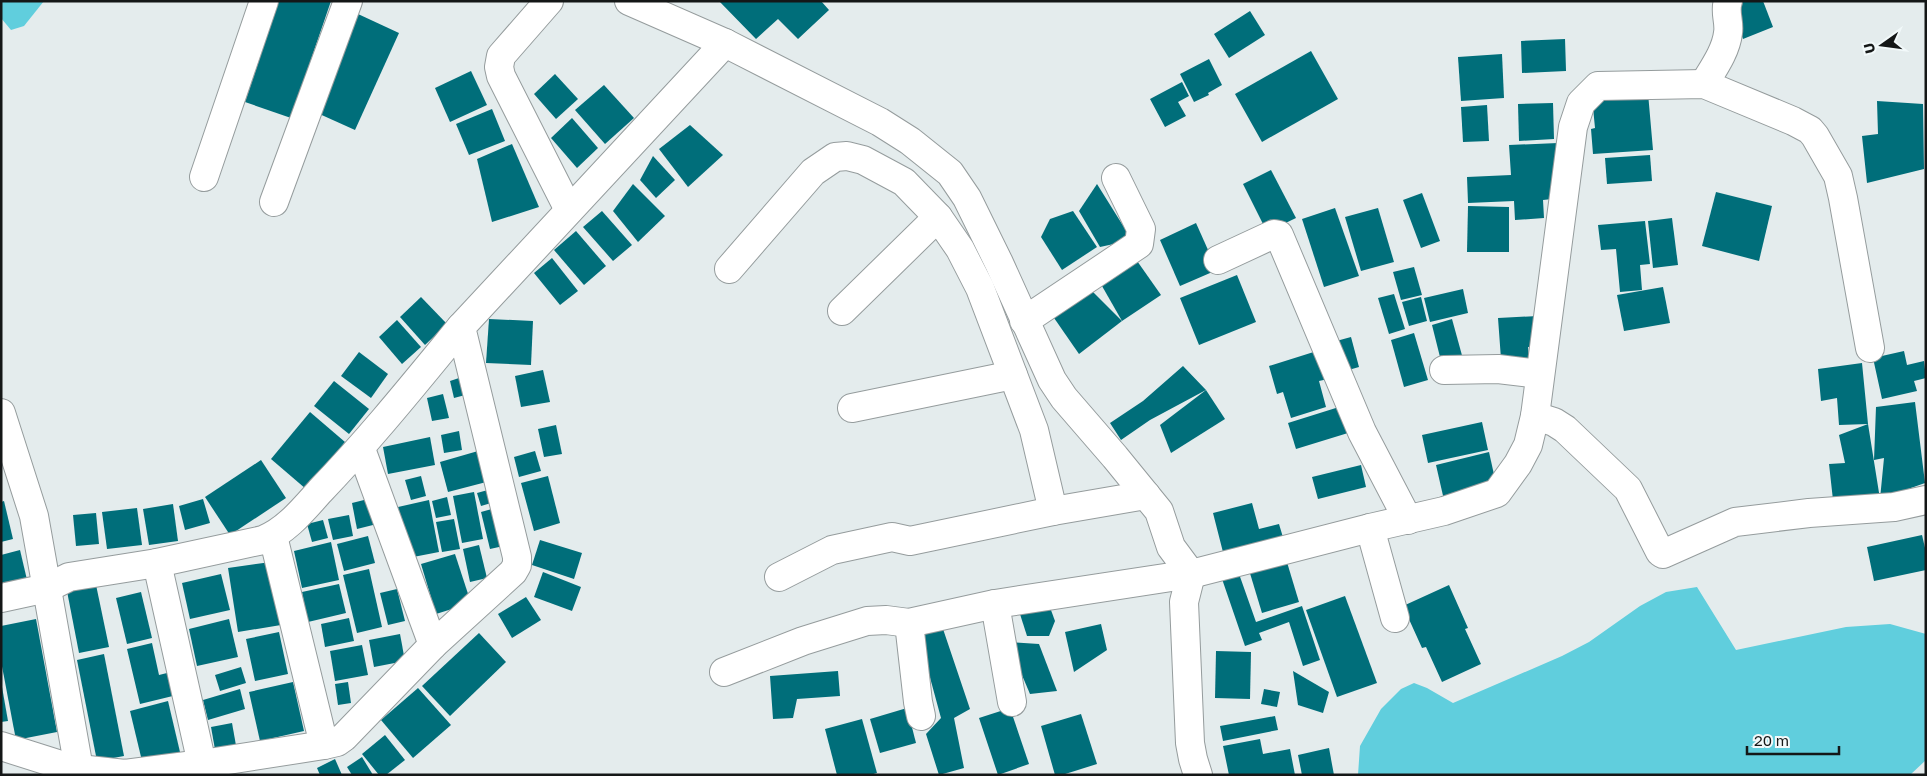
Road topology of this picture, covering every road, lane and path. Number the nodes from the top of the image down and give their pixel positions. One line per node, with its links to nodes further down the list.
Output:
1 (264, 1): 8 (street)
2 (348, 1): 10 (street)
3 (549, 1): 11 (street)
4 (629, 1): 6 (street)
5 (1728, 1): 7 (street)
6 (726, 43): 11 (street); 16 (street)
7 (1704, 84): 18 (street); 20 (street)
8 (204, 178)
9 (1116, 178): 16 (street)
10 (274, 202)
11 (569, 210): 17 (street)
12 (938, 217): 14 (street); 15 (street); 21 (street)
13 (1218, 260): 30 (street)
14 (729, 269)
15 (842, 312)
16 (1024, 321): 27 (street)
17 (461, 327): 25 (street); 41 (street)
18 (1870, 348)
19 (1444, 370): 20 (street)
20 (1540, 374): 24 (street)
21 (1013, 375): 22 (street); 29 (street)
22 (852, 408)
23 (1, 413): 26 (street)
24 (1535, 416): 28 (street); 30 (street)
25 (361, 449): 32 (street); 41 (street)
26 (12, 481): 36 (street)
27 (1146, 496): 29 (street); 34 (street)
28 (1926, 500)
29 (1053, 511): 35 (street)
30 (1408, 520): 31 (street)
31 (1370, 528): 34 (street); 39 (street)
32 (273, 536): 33 (street); 45 (street)
33 (157, 564): 36 (street); 47 (street)
34 (1191, 574): 38 (street); 49 (street)
35 (779, 577)
36 (47, 588): 37 (street); 48 (street)
37 (1, 598)
38 (995, 604): 40 (street); 43 (street)
39 (1395, 618)
40 (909, 623): 42 (street); 44 (street)
41 (432, 645): 45 (street)
42 (724, 672)
43 (1012, 702)
44 (921, 716)
45 (324, 745): 47 (street)
46 (1, 746): 48 (street)
47 (202, 764): 48 (street)
48 (79, 770)
49 (1198, 775)

